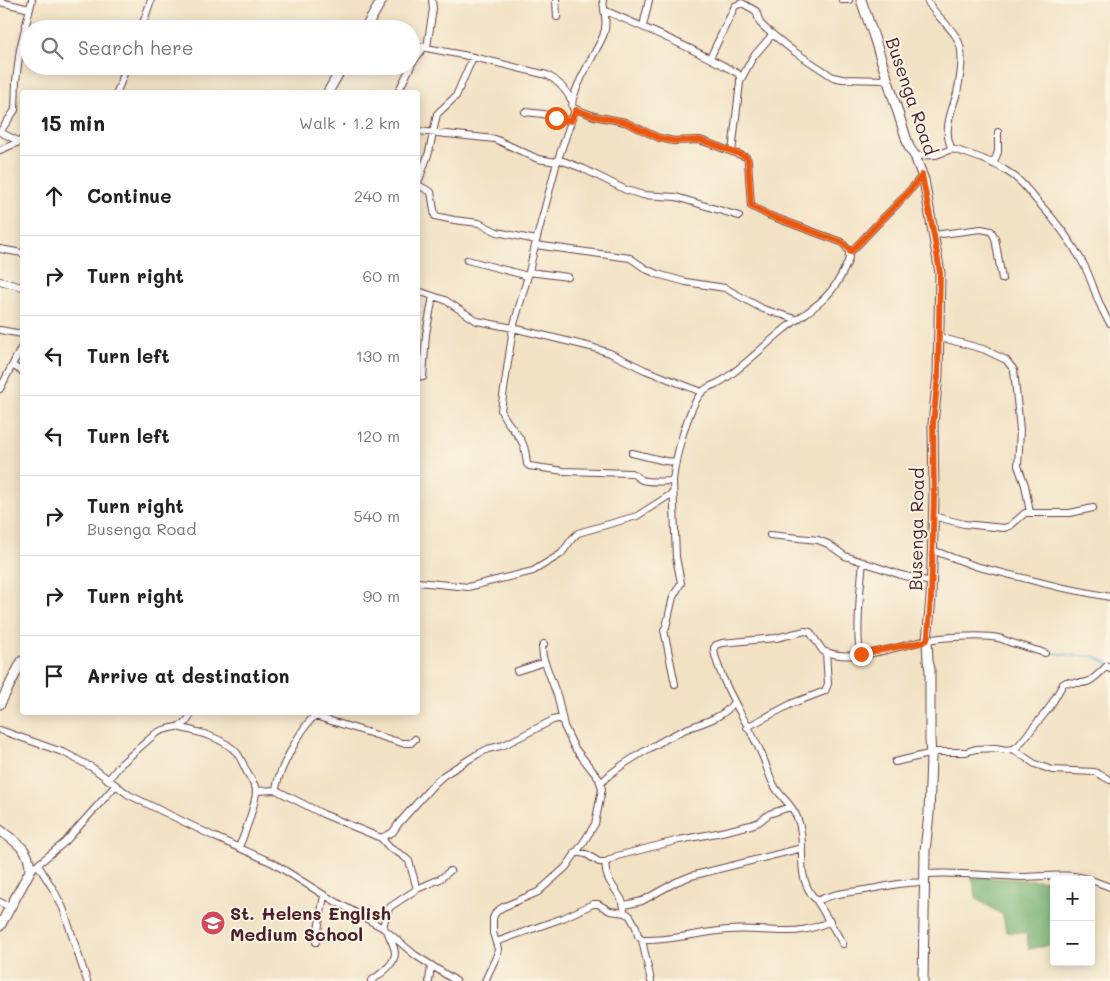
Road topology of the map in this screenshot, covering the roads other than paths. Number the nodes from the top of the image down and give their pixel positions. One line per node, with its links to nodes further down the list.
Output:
1 (32, 0): 13 (street)
2 (151, 0): 17 (street)
3 (382, 0): 18 (street)
4 (432, 0): 22 (street)
5 (556, 0): 15 (street)
6 (603, 0): 14 (street)
7 (649, 0): 19 (street)
8 (842, 0): 9 (street)
9 (849, 0)
10 (861, 0): 30 (street, Busenga Road)
11 (927, 0): 44 (street)
12 (0, 2): 13 (street)
13 (30, 9): 16 (street)
14 (604, 10): 19 (street); 35 (street)
15 (557, 17)
16 (27, 20)
17 (145, 20)
18 (370, 20)
19 (643, 26): 26 (street)
20 (772, 35): 26 (street); 30 (street); 31 (street)
21 (420, 46): 22 (street)
22 (426, 47): 24 (street); 25 (street)
23 (20, 53): 42 (street)
24 (420, 55)
25 (473, 57): 35 (street); 41 (street)
26 (710, 58): 31 (street)
27 (124, 75): 32 (street)
28 (338, 75): 33 (street)
29 (406, 75): 34 (street)
30 (887, 80): 47 (street, Busenga Road)
31 (740, 82): 46 (street)
32 (118, 90)
33 (329, 90)
34 (399, 90)
35 (572, 101): 36 (street)
36 (576, 110): 38 (street); 46 (street)
37 (525, 112): 38 (street)
38 (571, 121): 48 (street)
39 (420, 131): 41 (street)
40 (998, 132): 49 (street)
41 (434, 133): 48 (street); 51 (street)
42 (20, 142)
43 (20, 143): 45 (street)
44 (952, 149): 47 (street); 49 (street)
45 (0, 150)
46 (732, 152): 57 (street)
47 (914, 156): 50 (street, Busenga Road)
48 (558, 160): 53 (street); 55 (street)
49 (993, 164): 68 (street)
50 (922, 175): 54 (street, Busenga Road); 57 (street)
51 (420, 178)
52 (420, 185): 55 (street)
53 (739, 216)
54 (934, 236): 62 (street); 72 (street, Busenga Road)
55 (535, 242): 60 (street); 67 (street)
56 (0, 250): 58 (street)
57 (850, 252): 67 (street)
58 (20, 253)
59 (467, 260): 60 (street)
60 (529, 274): 61 (street); 69 (street)
61 (568, 277)
62 (1002, 279)
63 (0, 281): 64 (street)
64 (20, 286)
65 (420, 292): 66 (street)
66 (433, 296): 69 (street); 76 (street)
67 (796, 319): 78 (street)
68 (1110, 323)
69 (513, 328): 78 (street); 81 (street)
70 (0, 330): 71 (street)
71 (20, 334)
72 (938, 337): 84 (street); 85 (street, Busenga Road)
73 (20, 350): 74 (street)
74 (13, 366): 75 (street); 77 (street)
75 (20, 371)
76 (423, 377)
77 (0, 389)
78 (702, 392): 80 (street)
79 (632, 453): 80 (street)
80 (676, 462): 81 (street)
81 (673, 481): 82 (street)
82 (673, 493): 89 (street); 101 (street)
83 (1093, 508): 84 (street)
84 (1030, 513): 85 (street)
85 (933, 516): 87 (street, Busenga Road)
86 (770, 535): 88 (street)
87 (932, 550): 90 (street, Busenga Road); 91 (street)
88 (863, 562): 90 (street); 96 (street)
89 (420, 582)
90 (931, 582): 92 (street, Busenga Road)
91 (1110, 597)
92 (927, 640): 95 (street); 96 (street); 111 (street, Busenga Road)
93 (544, 644): 97 (street)
94 (826, 652): 96 (street); 103 (street); 107 (street)
95 (1045, 653)
96 (861, 654)
97 (545, 662): 100 (street); 105 (street)
98 (20, 664): 102 (street)
99 (1110, 668): 110 (street)
100 (517, 671)
101 (675, 684)
102 (1, 702)
103 (733, 703): 107 (street); 115 (street)
104 (190, 715): 106 (street)
105 (562, 718): 115 (street); 121 (street)
106 (181, 728): 113 (street); 118 (street)
107 (747, 728): 119 (street)
108 (0, 730): 113 (street)
109 (416, 739): 117 (street)
110 (1013, 750): 111 (street); 114 (street)
111 (931, 754): 112 (street); 129 (street, Busenga Road)
112 (895, 762)
113 (108, 780): 116 (street)
114 (1110, 780)
115 (601, 784): 124 (street)
116 (116, 785): 122 (street); 126 (street)
117 (276, 790): 118 (street); 121 (street)
118 (256, 791): 122 (street)
119 (790, 807): 123 (street); 125 (street)
120 (0, 830): 126 (street)
121 (381, 838): 132 (street)
122 (239, 847): 133 (street)
123 (802, 848): 134 (street); 136 (street)
124 (575, 852): 125 (street); 144 (street)
125 (606, 862): 136 (street)
126 (34, 868): 137 (street); 147 (street)
127 (450, 871): 132 (street)
128 (1050, 878): 129 (street)
129 (925, 879): 134 (street); 153 (street, Busenga Road)
130 (1095, 881): 131 (street)
131 (1110, 887)
132 (417, 889): 141 (street)
133 (324, 895): 141 (street); 143 (street)
134 (817, 901): 139 (street)
135 (0, 902): 137 (street)
136 (625, 905): 138 (street)
137 (11, 908): 140 (street)
138 (620, 912): 142 (street); 144 (street)
139 (830, 920): 142 (street); 145 (street)
140 (0, 926)
141 (385, 930): 146 (street); 148 (street)
142 (642, 940): 152 (street)
143 (316, 942)
144 (496, 942): 151 (street)
145 (843, 944)
146 (430, 966): 149 (street); 150 (street)
147 (87, 981)
148 (371, 981)
149 (429, 981)
150 (456, 981)
151 (485, 981)
152 (651, 981)
153 (923, 981)

